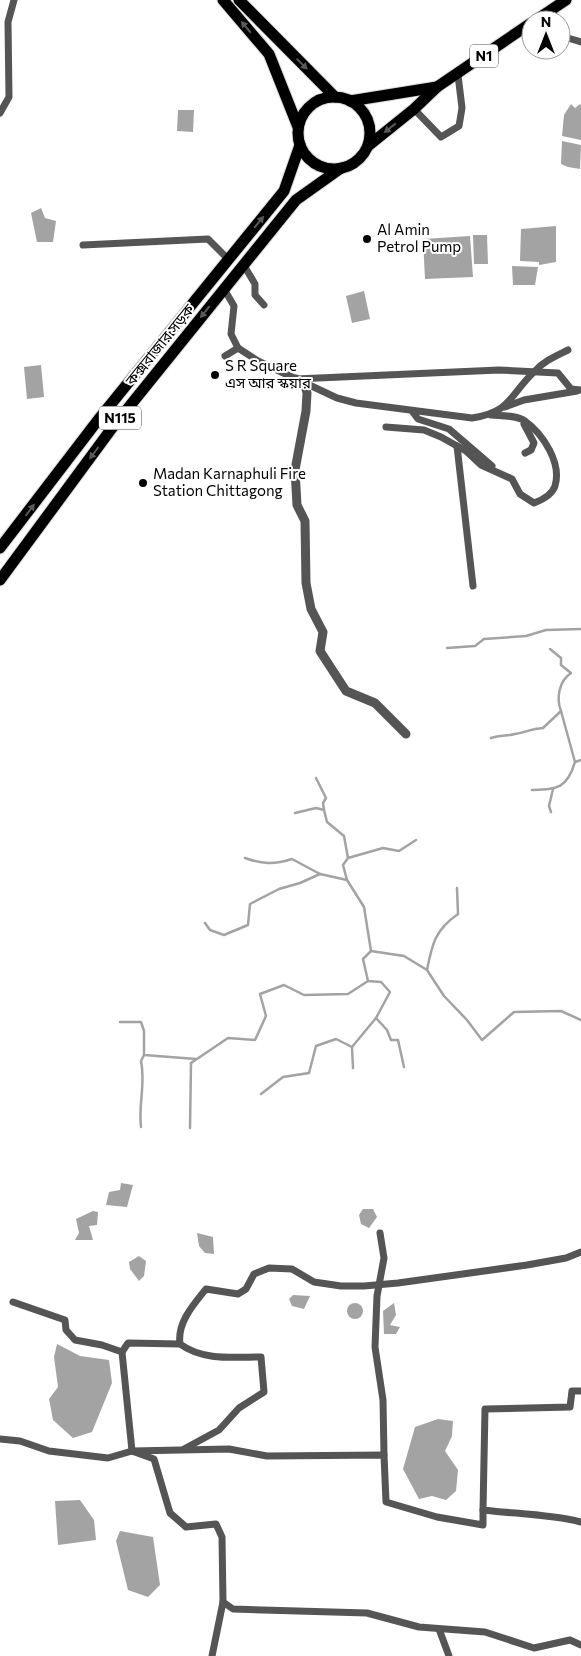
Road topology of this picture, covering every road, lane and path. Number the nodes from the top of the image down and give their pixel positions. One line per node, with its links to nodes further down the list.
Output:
1 (14, 0): 12 (street)
2 (223, 0): 13 (highway, one-way to 2)
3 (239, 0): 9 (highway, one-way to 9)
4 (566, 0): 5 (highway)
5 (555, 10)
6 (521, 30): 7 (highway, N1)
7 (458, 75): 8 (highway, N1); 11 (street)
8 (437, 87): 10 (highway, N1); 11 (highway, N1)
9 (335, 97): 10 (highway); 13 (highway)
10 (350, 100): 15 (highway)
11 (414, 109): 15 (highway, N1, one-way to 15)
12 (0, 113)
13 (298, 127): 14 (highway)
14 (300, 145): 16 (highway); 18 (highway, কক্সবাজার সড়ক / N115, one-way to 14)
15 (368, 146): 16 (highway)
16 (341, 168): 19 (highway, কক্সবাজার সড়ক / N115)
17 (83, 245): 18 (street)
18 (229, 260): 36 (highway, কক্সবাজার সড়ক / N115, one-way to 18)
19 (243, 264): 20 (highway, কক্সবাজার সড়ক / N115); 21 (street)
20 (224, 289): 22 (street); 37 (highway, কক্সবাজার সড়ক / N115, one-way to 37)
21 (264, 305)
22 (238, 348): 24 (street); 26 (street)
23 (568, 350): 25 (street)
24 (225, 356)
25 (534, 371): 26 (street); 27 (street); 28 (street)
26 (296, 379): 29 (street); 39 (street)
27 (579, 390): 28 (street)
28 (504, 407): 30 (street)
29 (412, 412): 30 (street); 35 (street)
30 (491, 415): 31 (street)
31 (522, 419): 34 (street); 35 (street)
32 (386, 427): 33 (street)
33 (457, 446): 35 (street); 38 (street)
34 (525, 453)
35 (506, 476)
36 (0, 548)
37 (0, 580)
38 (473, 586)
39 (406, 734)
40 (380, 1233): 42 (street)
41 (581, 1252): 42 (street)
42 (379, 1284): 44 (street); 50 (street)
43 (13, 1302): 45 (street)
44 (180, 1344): 45 (street); 48 (street)
45 (122, 1352): 49 (street)
46 (581, 1391): 51 (street)
47 (0, 1439): 49 (street)
48 (184, 1449): 49 (street); 50 (street)
49 (132, 1451): 53 (street)
50 (384, 1455): 51 (street)
51 (484, 1510): 52 (street)
52 (581, 1522)
53 (223, 1602): 54 (street); 56 (street)
54 (439, 1629): 55 (street); 57 (street)
55 (581, 1645)
56 (212, 1656)
57 (449, 1656)

